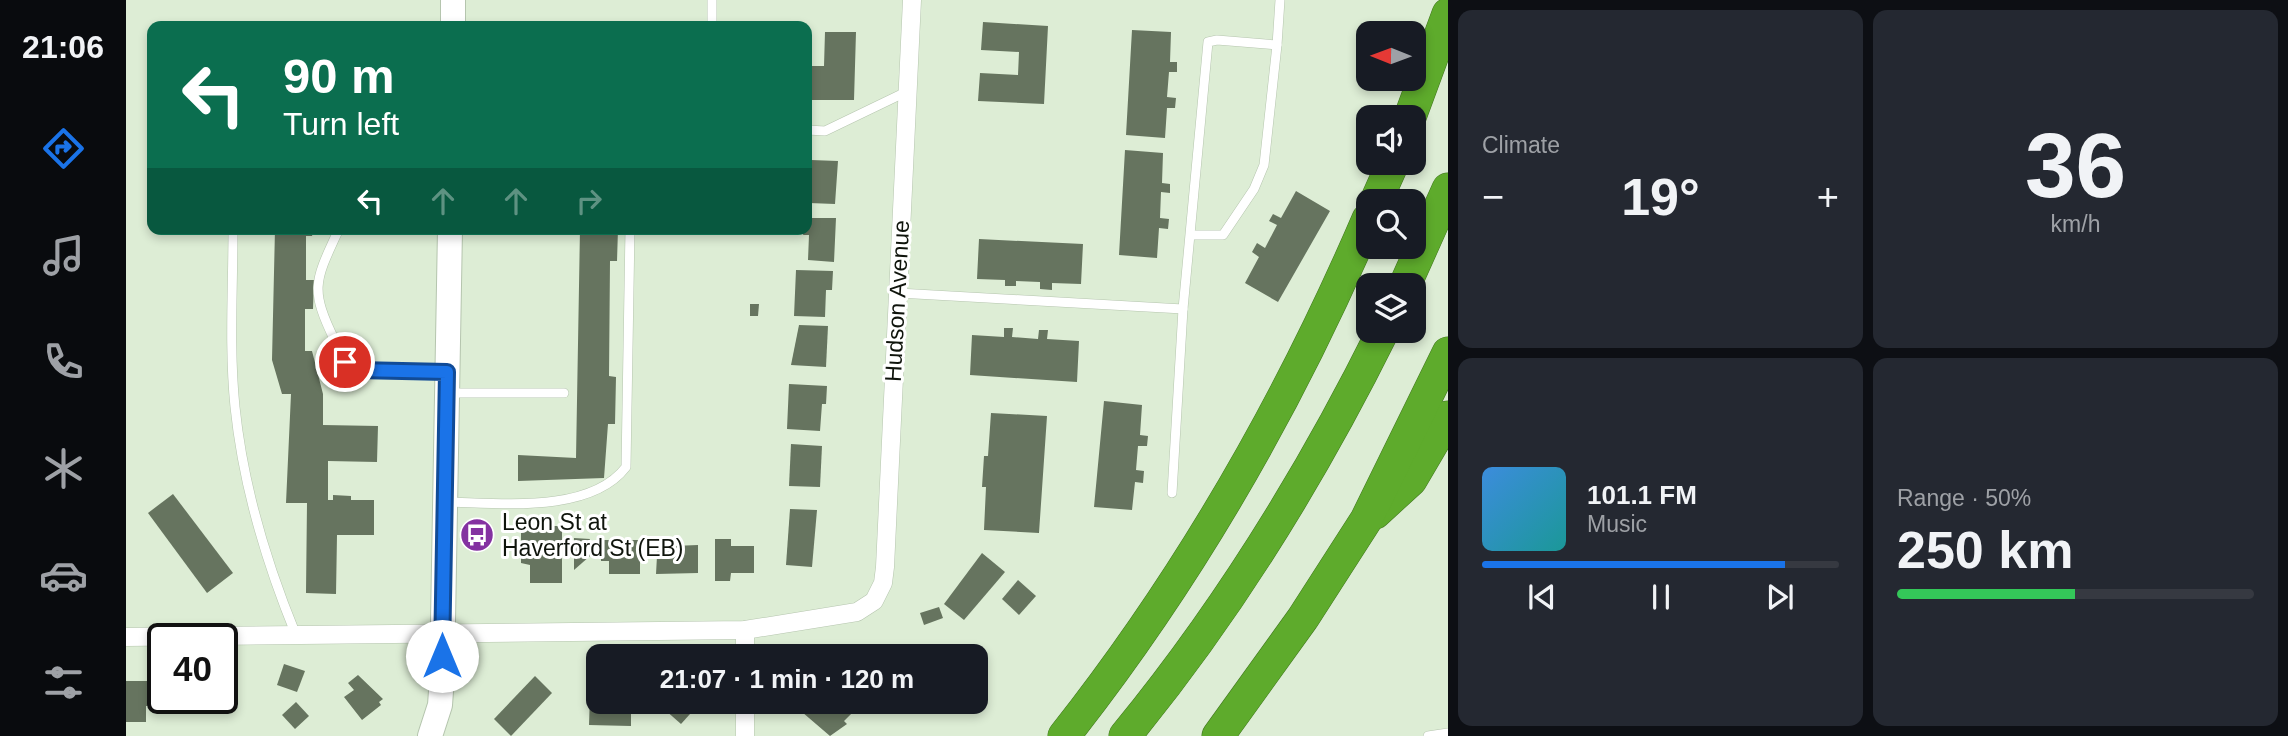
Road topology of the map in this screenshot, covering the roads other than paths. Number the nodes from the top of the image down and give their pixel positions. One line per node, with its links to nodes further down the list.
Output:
1 (453, 0): 6 (street)
2 (712, 0): 7 (lane)
3 (912, 0): 9 (street, Hudson Avenue)
4 (1280, 0): 8 (lane)
5 (1448, 14): 10 (highway)
6 (453, 21)
7 (712, 21)
8 (1277, 45): 17 (lane); 17 (lane)
9 (908, 91): 11 (lane); 20 (street, Hudson Avenue)
10 (1414, 105)
11 (812, 130)
12 (1448, 189): 19 (highway)
13 (233, 235): 32 (lane)
14 (336, 235): 24 (lane)
15 (450, 235): 24 (street)
16 (630, 235): 28 (lane)
17 (1192, 235): 21 (lane)
18 (1356, 245): 39 (highway)
19 (1410, 273)
20 (898, 293): 21 (lane); 30 (street, Hudson Avenue)
21 (1183, 309): 27 (lane)
22 (1377, 343): 40 (highway)
23 (1448, 353): 29 (highway)
24 (447, 382): 25 (lane); 28 (street)
25 (565, 393)
26 (1448, 417): 29 (highway)
27 (1172, 494)
28 (445, 502): 31 (street)
29 (1366, 520): 41 (highway)
30 (745, 630): 31 (street); 34 (street)
31 (442, 634): 32 (street); 37 (street)
32 (296, 636): 33 (street)
33 (126, 637)
34 (745, 644)
35 (745, 714): 38 (street)
36 (1448, 733): 42 (lane)
37 (430, 736)
38 (745, 736)
39 (1064, 736)
40 (1125, 736)
41 (1218, 736)
42 (1428, 736)

